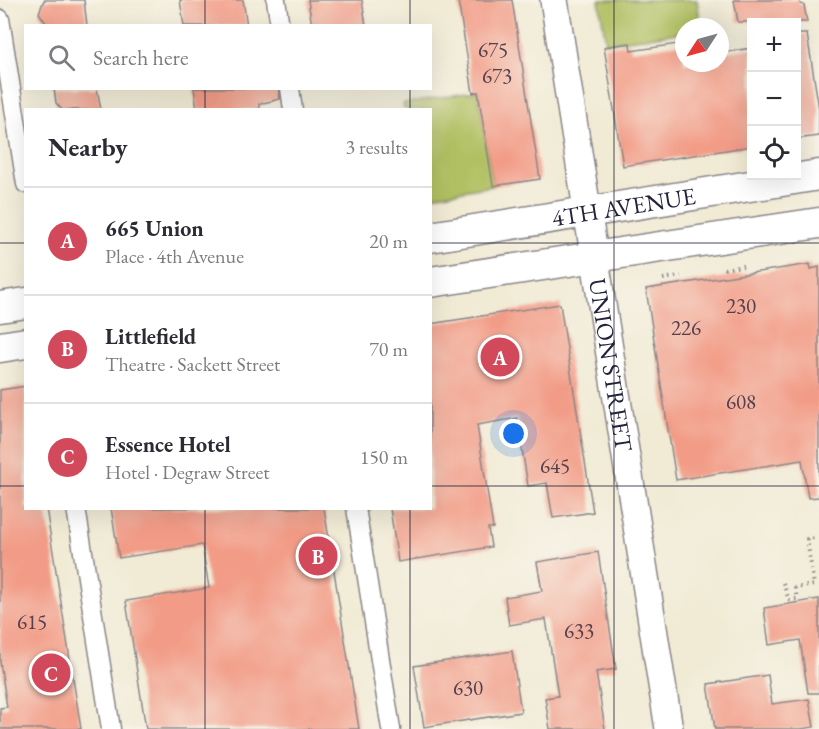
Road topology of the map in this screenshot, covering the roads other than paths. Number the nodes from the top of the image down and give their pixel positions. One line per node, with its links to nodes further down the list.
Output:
1 (276, 0): 4 (street)
2 (554, 0): 9 (main road, UNION STREET)
3 (0, 19): 7 (street)
4 (280, 24)
5 (290, 90): 6 (street)
6 (293, 108)
7 (24, 171)
8 (819, 175): 9 (main road, 4TH AVENUE)
9 (588, 212): 11 (main road, 4TH AVENUE); 12 (main road, UNION STREET)
10 (819, 223): 12 (main road, 4TH AVENUE)
11 (432, 237)
12 (595, 257): 13 (main road, 4TH AVENUE); 22 (main road, UNION STREET)
13 (432, 282)
14 (24, 303): 15 (main road)
15 (0, 307)
16 (24, 343): 17 (main road)
17 (0, 347)
18 (76, 510): 20 (street)
19 (356, 510): 21 (street)
20 (111, 729)
21 (390, 729)
22 (669, 729)

